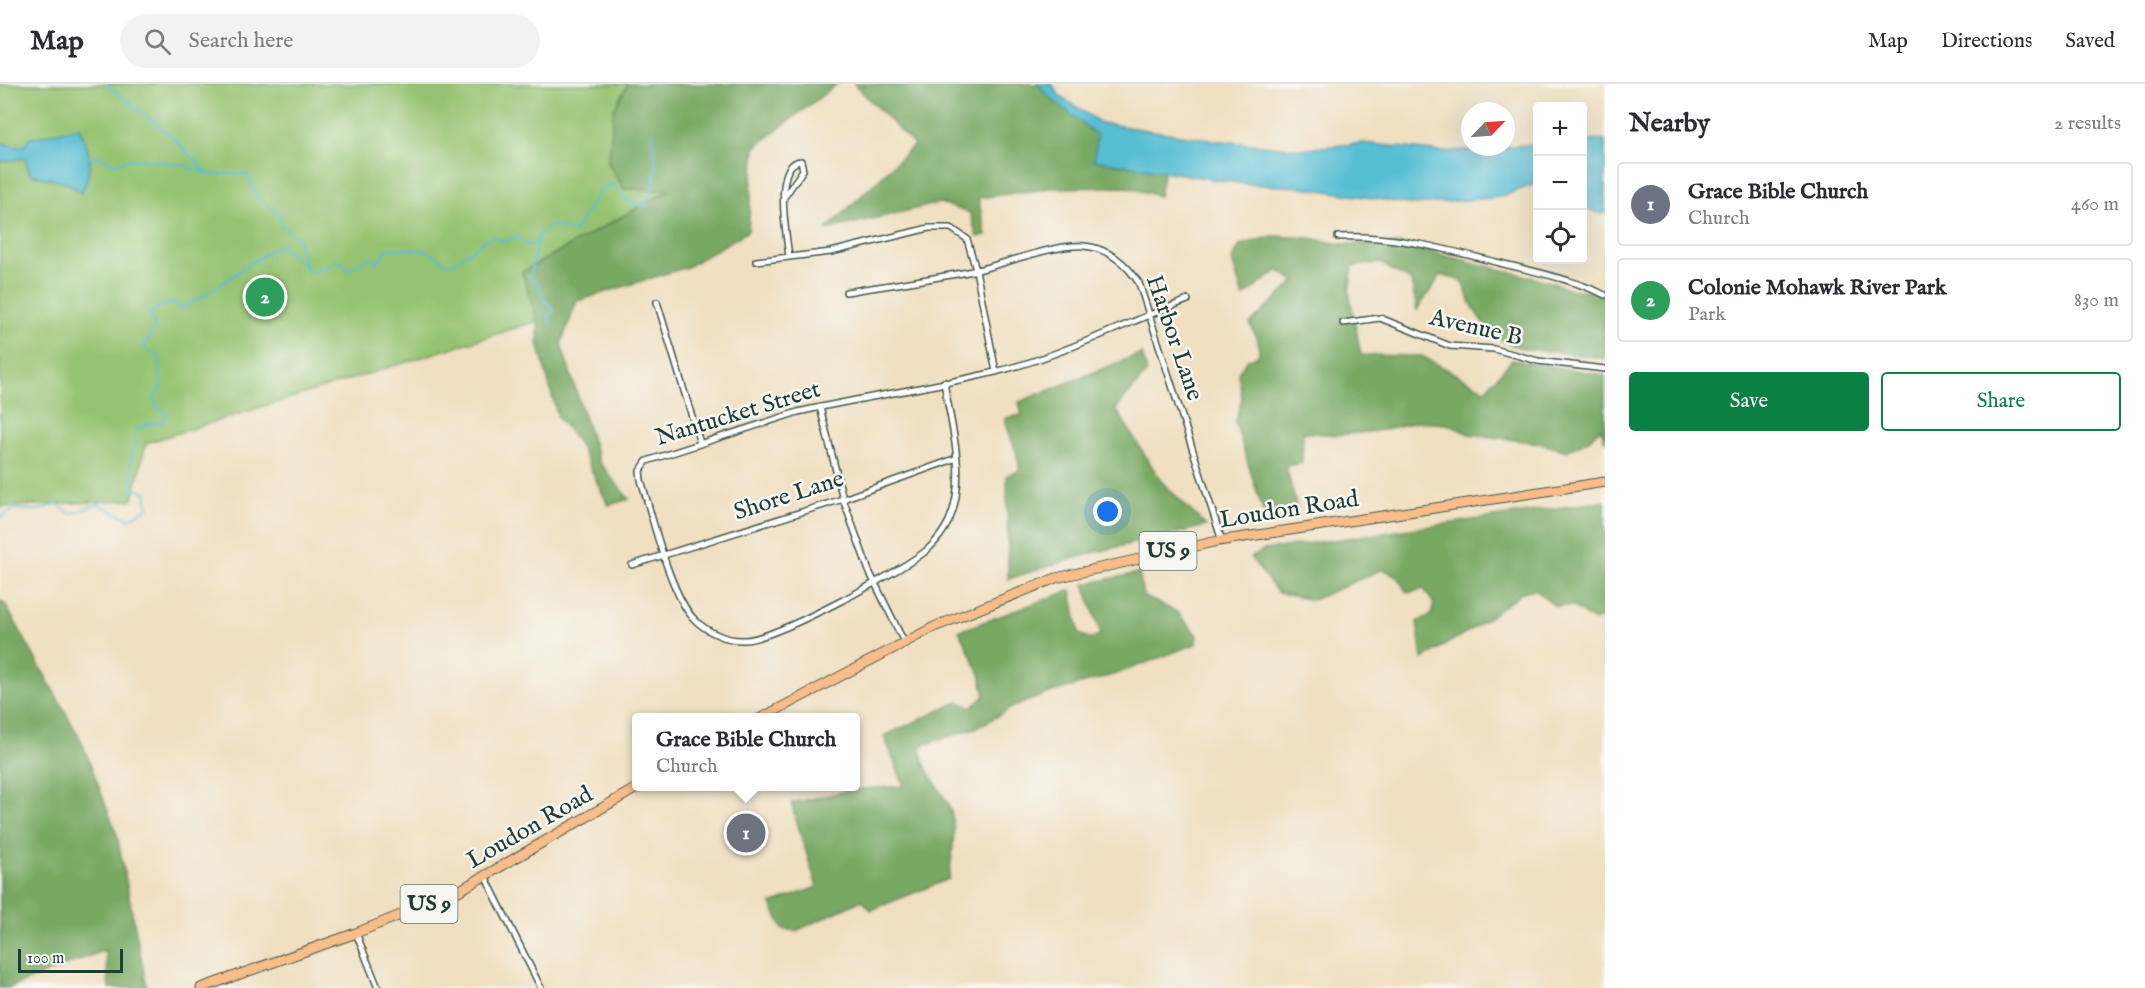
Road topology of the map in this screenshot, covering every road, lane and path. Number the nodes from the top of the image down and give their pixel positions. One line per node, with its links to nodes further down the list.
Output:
1 (785, 196): 1 (street); 3 (street)
2 (1338, 237): 7 (street)
3 (789, 257): 4 (street); 5 (street)
4 (756, 261)
5 (976, 270): 6 (street, Harbor Lane); 10 (street, Harbor Lane); 13 (street)
6 (846, 292)
7 (1605, 295)
8 (1188, 300): 10 (street, Nantucket Street)
9 (657, 302): 16 (street)
10 (1150, 314): 13 (street, Nantucket Street); 20 (street, Harbor Lane)
11 (1342, 323): 12 (street, Avenue B)
12 (1605, 369)
13 (996, 372): 14 (street, Nantucket Street)
14 (944, 382): 15 (street, Nantucket Street); 17 (street, Nantucket Street)
15 (820, 407): 16 (street, Nantucket Street); 19 (street)
16 (700, 442): 21 (street, Nantucket Street)
17 (957, 458): 19 (street, Shore Lane); 23 (street, Nantucket Street)
18 (1605, 482): 20 (main road, Loudon Road / US 9)
19 (843, 498): 21 (street, Shore Lane); 23 (street)
20 (1222, 541): 24 (main road, Loudon Road / US 9)
21 (665, 555): 22 (street, Shore Lane); 23 (street, Nantucket Street)
22 (632, 565)
23 (874, 582): 24 (street)
24 (904, 642): 25 (main road, Loudon Road / US 9)
25 (769, 713)
26 (632, 791): 27 (main road, Loudon Road / US 9)
27 (486, 878): 28 (main road, Loudon Road / US 9); 31 (street)
28 (356, 933): 29 (main road, Loudon Road / US 9); 30 (street)
29 (201, 988)
30 (378, 988)
31 (542, 988)

